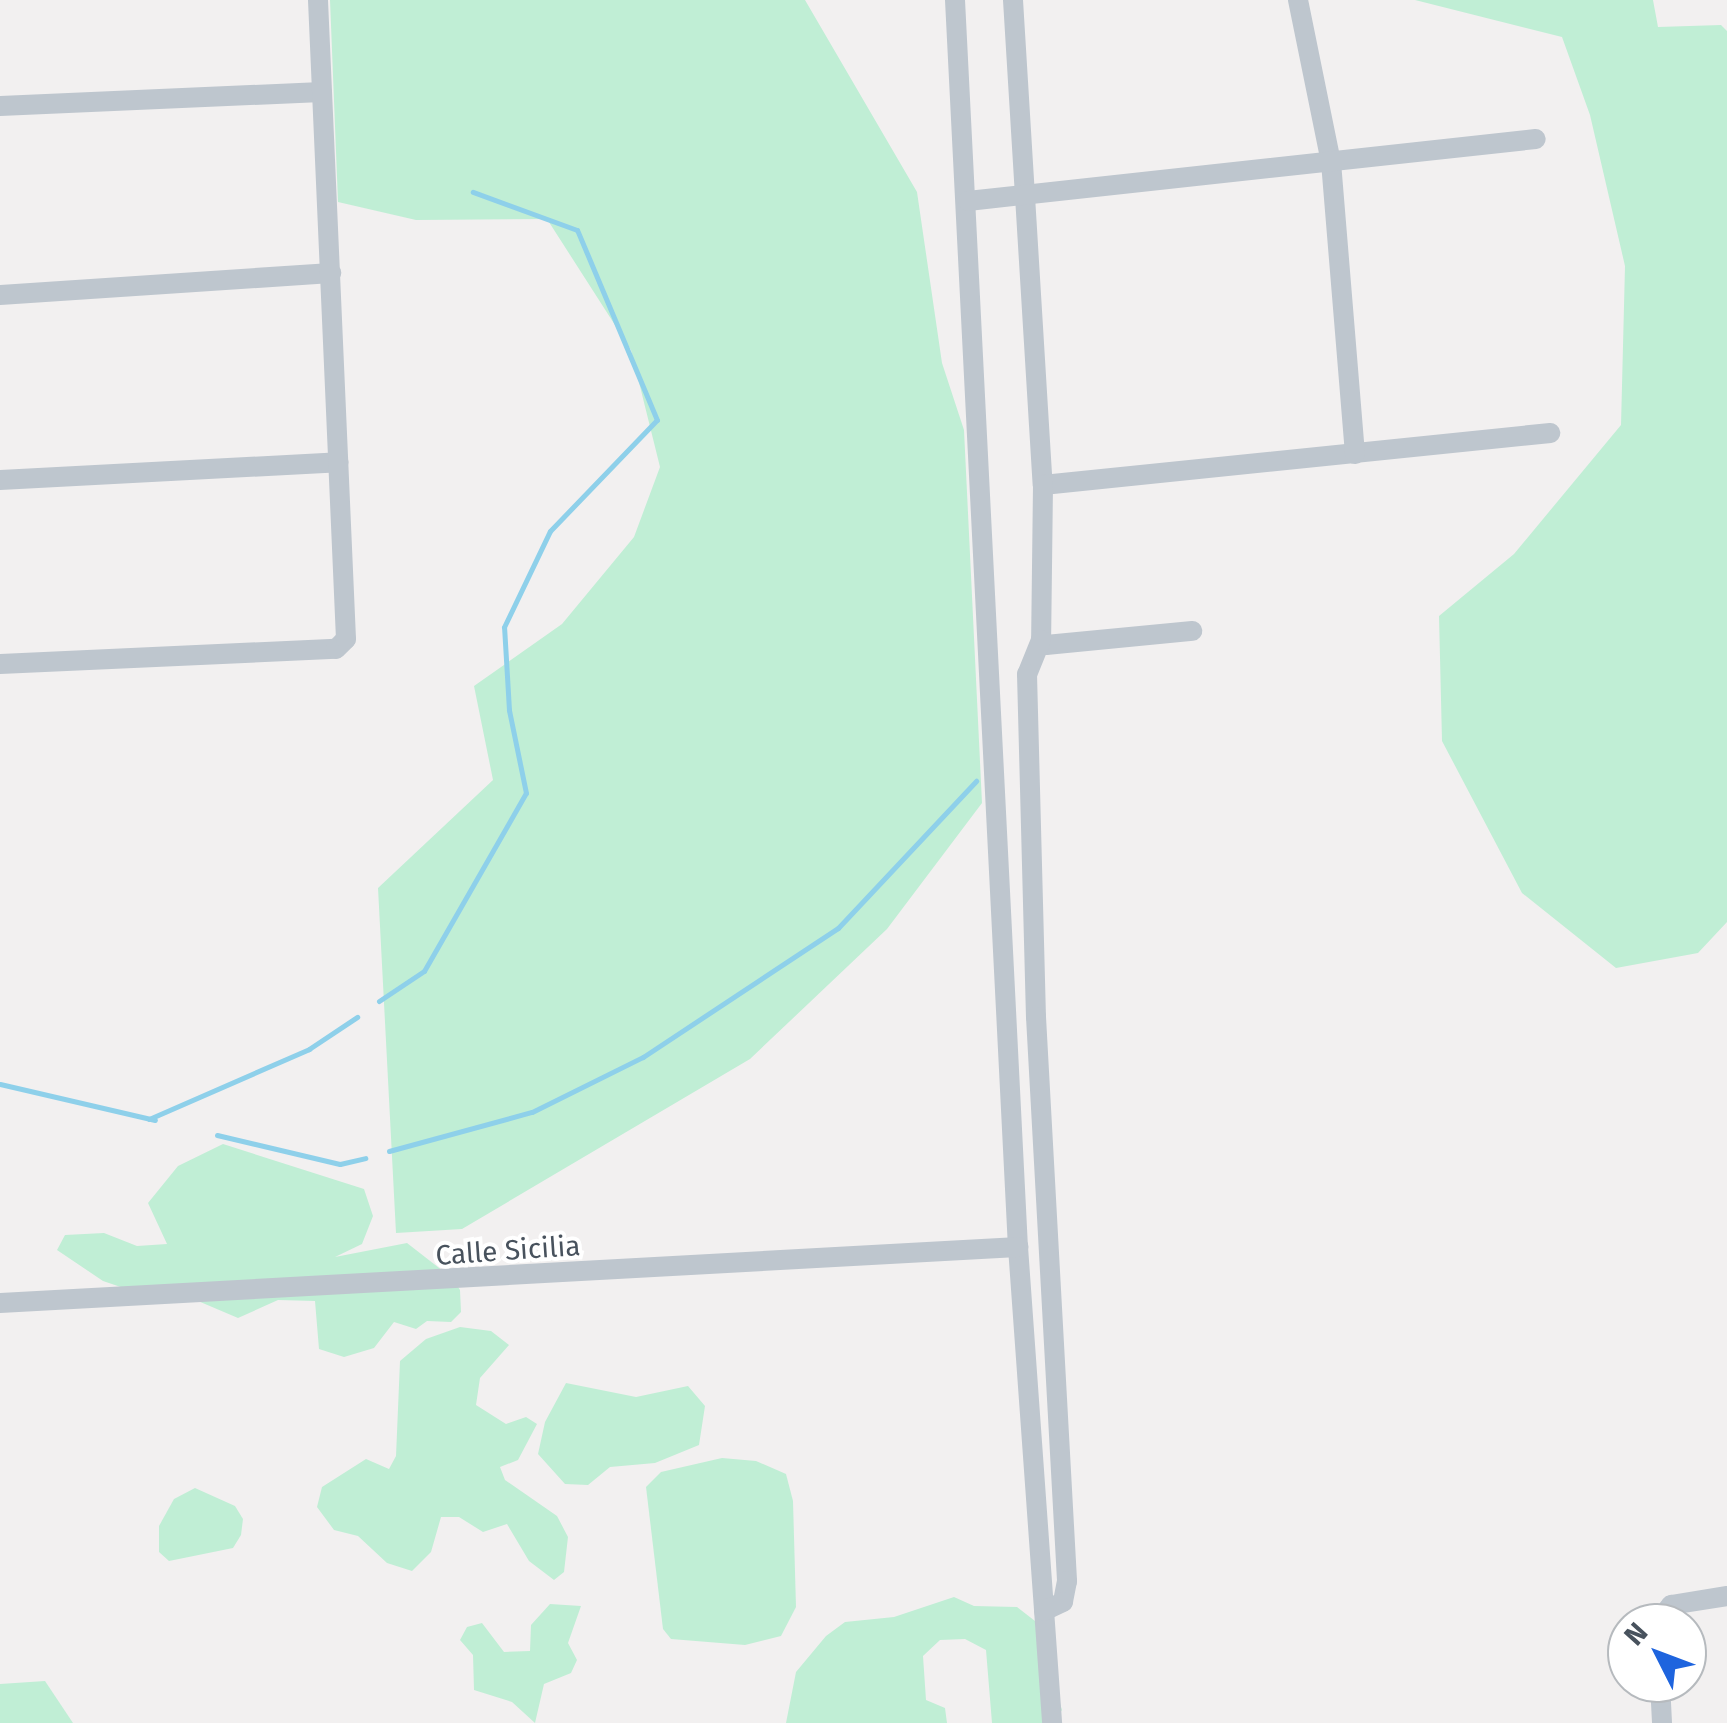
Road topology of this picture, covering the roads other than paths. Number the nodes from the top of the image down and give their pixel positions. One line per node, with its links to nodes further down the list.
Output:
1 (318, 0): 5 (street)
2 (956, 0): 10 (street)
3 (1013, 0): 9 (street)
4 (1298, 0): 8 (street)
5 (322, 92): 6 (street); 11 (street)
6 (0, 106)
7 (1536, 139): 8 (street)
8 (1331, 162): 9 (street); 14 (street)
9 (1022, 196): 10 (street); 17 (street)
10 (968, 201): 22 (street)
11 (331, 273): 12 (street); 15 (street)
12 (0, 295)
13 (1550, 432): 14 (street)
14 (1355, 454): 17 (street)
15 (340, 462): 16 (street); 20 (street)
16 (0, 480)
17 (1044, 484): 19 (street)
18 (1192, 630): 19 (street)
19 (1041, 640): 21 (street)
20 (0, 664)
21 (1051, 1220): 22 (street); 27 (street)
22 (1017, 1224): 23 (street)
23 (1018, 1247): 24 (street, Calle Sicilia); 27 (street)
24 (0, 1303)
25 (1727, 1596): 26 (street)
26 (1688, 1603)
27 (1044, 1611): 28 (street)
28 (1052, 1723)

